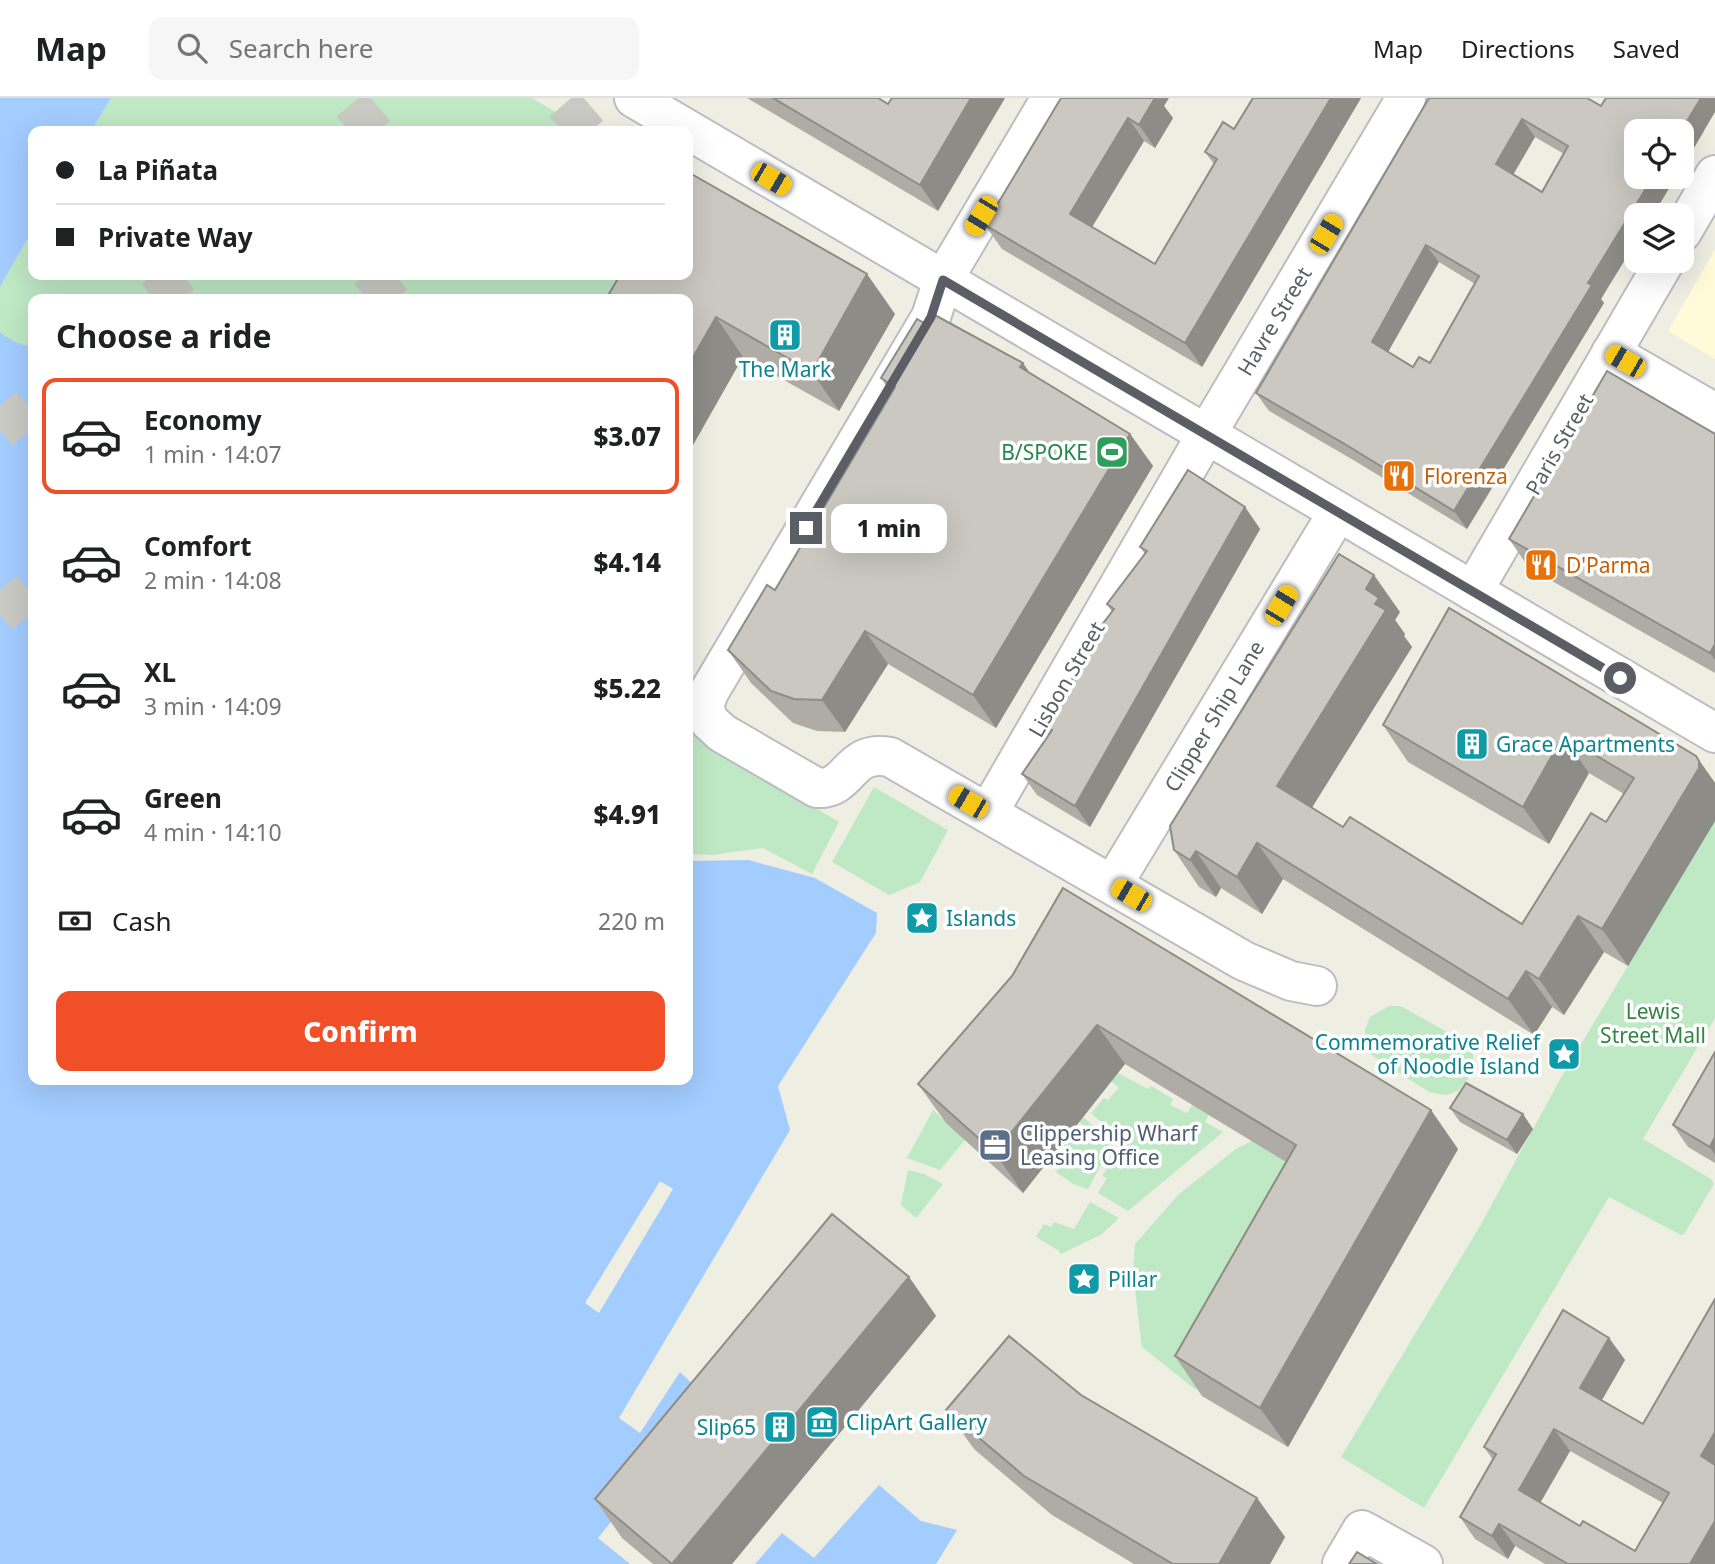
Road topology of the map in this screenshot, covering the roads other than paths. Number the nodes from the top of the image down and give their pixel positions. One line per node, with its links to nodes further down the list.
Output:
1 (634, 98): 4 (street)
2 (1051, 98): 8 (street)
3 (1406, 98): 11 (street, Havre Street)
4 (686, 111): 8 (street)
5 (1715, 175): 6 (street)
6 (1694, 211)
7 (1658, 273): 9 (street, Paris Street)
8 (943, 280): 11 (street); 15 (street)
9 (1611, 354): 10 (street); 13 (street, Paris Street)
10 (1715, 413)
11 (1206, 435): 12 (street); 15 (street, Lisbon Street)
12 (1338, 512): 13 (street); 16 (street, Clipper Ship Lane)
13 (1473, 591): 14 (street)
14 (1715, 733)
15 (988, 813): 16 (street)
16 (1112, 884): 17 (street)
17 (1317, 986)
18 (1342, 1564): 19 (street)
19 (1423, 1564)

